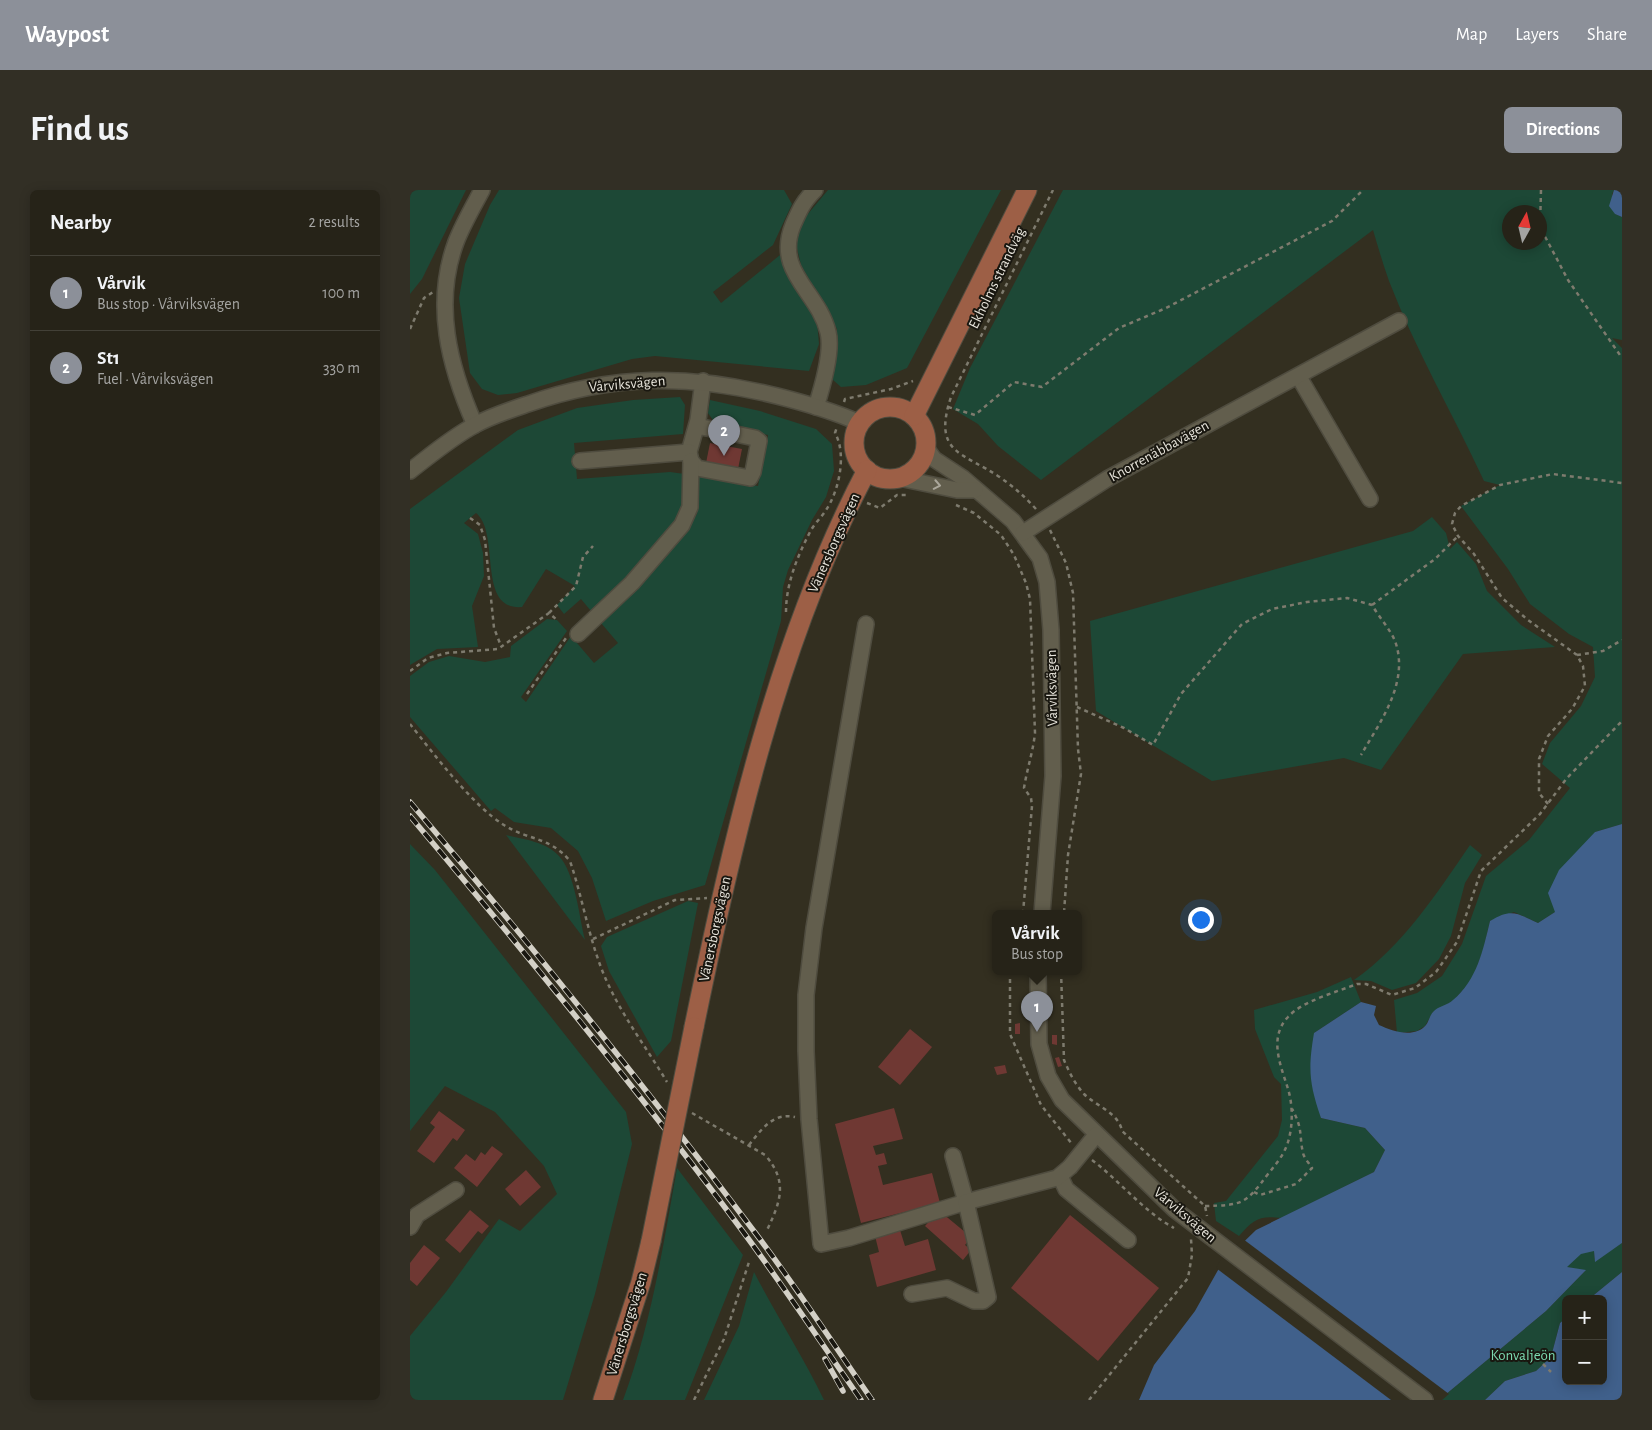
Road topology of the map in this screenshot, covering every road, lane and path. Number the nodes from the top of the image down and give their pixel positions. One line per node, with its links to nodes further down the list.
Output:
1 (482, 190): 8 (street)
2 (815, 190): 7 (street)
3 (1027, 190): 16 (main road)
4 (1053, 190): 15 (path, Ekholms strandväg)
5 (1363, 190): 15 (path)
6 (1541, 190): 11 (path)
7 (798, 196): 14 (street)
8 (444, 292): 10 (path); 18 (street)
9 (1399, 321): 12 (street, Knorrenäbbavägen)
10 (410, 329)
11 (1622, 358)
12 (1300, 377): 30 (street); 33 (street, Knorrenäbbavägen)
13 (703, 381): 14 (street, Vårviksvägen); 18 (street, Vårviksvägen); 19 (street)
14 (816, 407): 17 (street, Vårviksvägen)
15 (948, 407): 33 (path, Ekholms strandväg)
16 (914, 416): 17 (main road); 20 (main road)
17 (860, 423): 23 (main road)
18 (475, 425): 24 (street, Vårviksvägen)
19 (697, 426): 21 (street); 21 (street)
20 (926, 448): 25 (main road); 27 (street, Vårviksvägen)
21 (690, 457): 22 (street); 41 (street)
22 (580, 461)
23 (867, 470): 25 (main road); 28 (main road, Vänersborgsvägen)
24 (410, 471)
25 (899, 478): 27 (street, one-way to 27)
26 (1622, 483): 35 (path)
27 (975, 490): 34 (street, Vårviksvägen)
28 (844, 493): 29 (path); 80 (main road, Vänersborgsvägen, bridge)
29 (912, 495)
30 (1370, 500)
31 (950, 503): 53 (path)
32 (470, 518): 43 (path)
33 (1043, 520): 34 (street, Knorrenäbbavägen); 47 (path, Ekholms strandväg)
34 (1023, 533): 54 (street, Vårviksvägen)
35 (1458, 536): 37 (path); 44 (path)
36 (593, 546): 38 (path)
37 (1372, 606): 47 (path); 50 (path)
38 (549, 613): 39 (path); 43 (path)
39 (557, 620)
40 (866, 624): 62 (street)
41 (578, 634): 46 (path)
42 (1622, 640): 44 (path)
43 (502, 646): 45 (path)
44 (1577, 655): 51 (path)
45 (410, 671)
46 (527, 694)
47 (1077, 707): 55 (path, Ekholms strandväg)
48 (1622, 721): 51 (path)
49 (410, 724): 56 (path)
50 (1361, 755)
51 (1548, 804): 60 (path)
52 (708, 898): 56 (path)
53 (1023, 910)
54 (1042, 910)
55 (1064, 910)
56 (593, 939): 59 (path)
57 (1038, 975): 63 (street, Vårviksvägen)
58 (1061, 975): 70 (path)
59 (669, 1085)
60 (1291, 1108): 68 (path); 68 (path)
61 (691, 1112): 64 (path)
62 (810, 1119): 64 (path); 69 (street)
63 (1096, 1135): 66 (street); 83 (street, Vårviksvägen)
64 (748, 1145): 73 (path)
65 (953, 1156): 69 (street)
66 (1060, 1176): 69 (street); 75 (street)
67 (456, 1190): 71 (street)
68 (1254, 1192): 70 (path)
69 (966, 1202): 77 (street)
70 (1205, 1206): 72 (path)
71 (412, 1217)
72 (1207, 1218)
73 (767, 1230)
74 (1190, 1237): 82 (path)
75 (1128, 1240)
76 (749, 1262): 81 (path)
77 (912, 1294)
78 (1543, 1364): 79 (path)
79 (1551, 1372)
80 (603, 1400)
81 (694, 1400)
82 (1089, 1400)
83 (1425, 1400)

